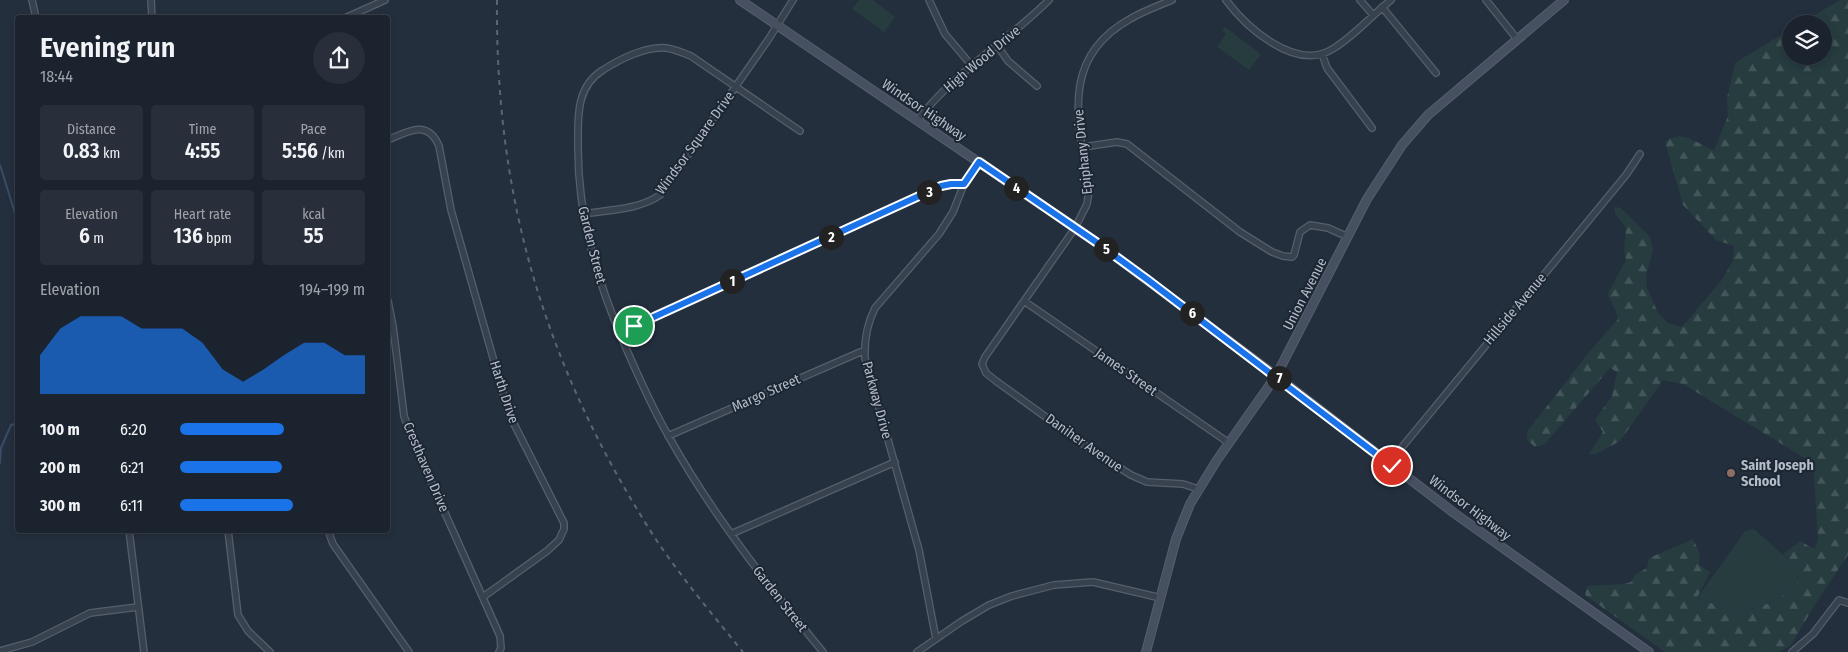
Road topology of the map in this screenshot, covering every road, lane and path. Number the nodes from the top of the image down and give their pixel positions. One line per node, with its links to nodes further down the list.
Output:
1 (32, 0): 15 (street)
2 (150, 0): 16 (street)
3 (385, 0): 17 (street)
4 (740, 0): 19 (main road, Windsor Highway)
5 (793, 0): 19 (street)
6 (929, 0): 23 (street)
7 (1049, 0): 21 (street, High Wood Drive)
8 (1172, 0): 31 (street, Epiphany Drive)
9 (1226, 0): 22 (street)
10 (1360, 0): 18 (street)
11 (1391, 0): 14 (street)
12 (1486, 0): 20 (street)
13 (1564, 0): 20 (main road, Union Avenue)
14 (1382, 7): 18 (street); 24 (street)
15 (35, 15)
16 (152, 15)
17 (352, 15)
18 (1373, 15): 22 (street)
19 (777, 26): 26 (street, Windsor Square Drive); 27 (main road, Windsor Highway)
20 (1517, 40): 37 (main road, Union Avenue)
21 (997, 46): 23 (street, High Wood Drive); 25 (street)
22 (1322, 54): 28 (street)
23 (972, 66): 27 (street, High Wood Drive)
24 (1436, 72)
25 (1037, 86)
26 (736, 87): 29 (street, Garden Street); 35 (street, Windsor Square Drive); 35 (street, Garden Street)
27 (917, 121): 33 (main road, Windsor Highway)
28 (1372, 128)
29 (800, 131)
30 (390, 139): 53 (street, Harth Drive)
31 (1082, 146): 36 (street, Epiphany Drive); 37 (street)
32 (1640, 154): 47 (street, Hillside Avenue)
33 (979, 162): 34 (street, Parkway Drive); 36 (main road, Windsor Highway)
34 (964, 184): 40 (street); 41 (street, Parkway Drive)
35 (582, 214): 40 (street, Garden Street)
36 (1075, 228): 38 (street, Epiphany Drive); 43 (main road, Windsor Highway)
37 (1348, 237): 43 (main road, Union Avenue)
38 (1024, 301): 42 (street, Epiphany Drive); 45 (street, James Street)
39 (390, 311): 53 (street, Cresthaven Drive)
40 (619, 332): 44 (street, Garden Street)
41 (865, 350): 44 (street, Margo Street); 46 (street, Parkway Drive)
42 (983, 369): 48 (street, Daniher Avenue)
43 (1276, 376): 45 (main road, Union Avenue); 47 (main road, Windsor Highway)
44 (668, 436): 52 (street, Garden Street)
45 (1229, 442): 48 (main road, Union Avenue)
46 (895, 462): 52 (street); 57 (street, Parkway Drive)
47 (1389, 463): 66 (main road, Windsor Highway)
48 (1198, 489): 54 (main road, Union Avenue)
49 (129, 533): 56 (street)
50 (228, 533): 60 (street)
51 (329, 533): 61 (street)
52 (731, 534): 63 (street, Garden Street)
53 (483, 597): 62 (street)
54 (1160, 598): 57 (street); 65 (main road, Union Avenue)
55 (1848, 602): 67 (street)
56 (138, 607): 58 (street); 59 (street)
57 (936, 639): 64 (street)
58 (0, 651)
59 (144, 652)
60 (270, 652)
61 (409, 652)
62 (499, 652)
63 (823, 652)
64 (917, 652)
65 (1146, 652)
66 (1649, 652)
67 (1792, 652)

